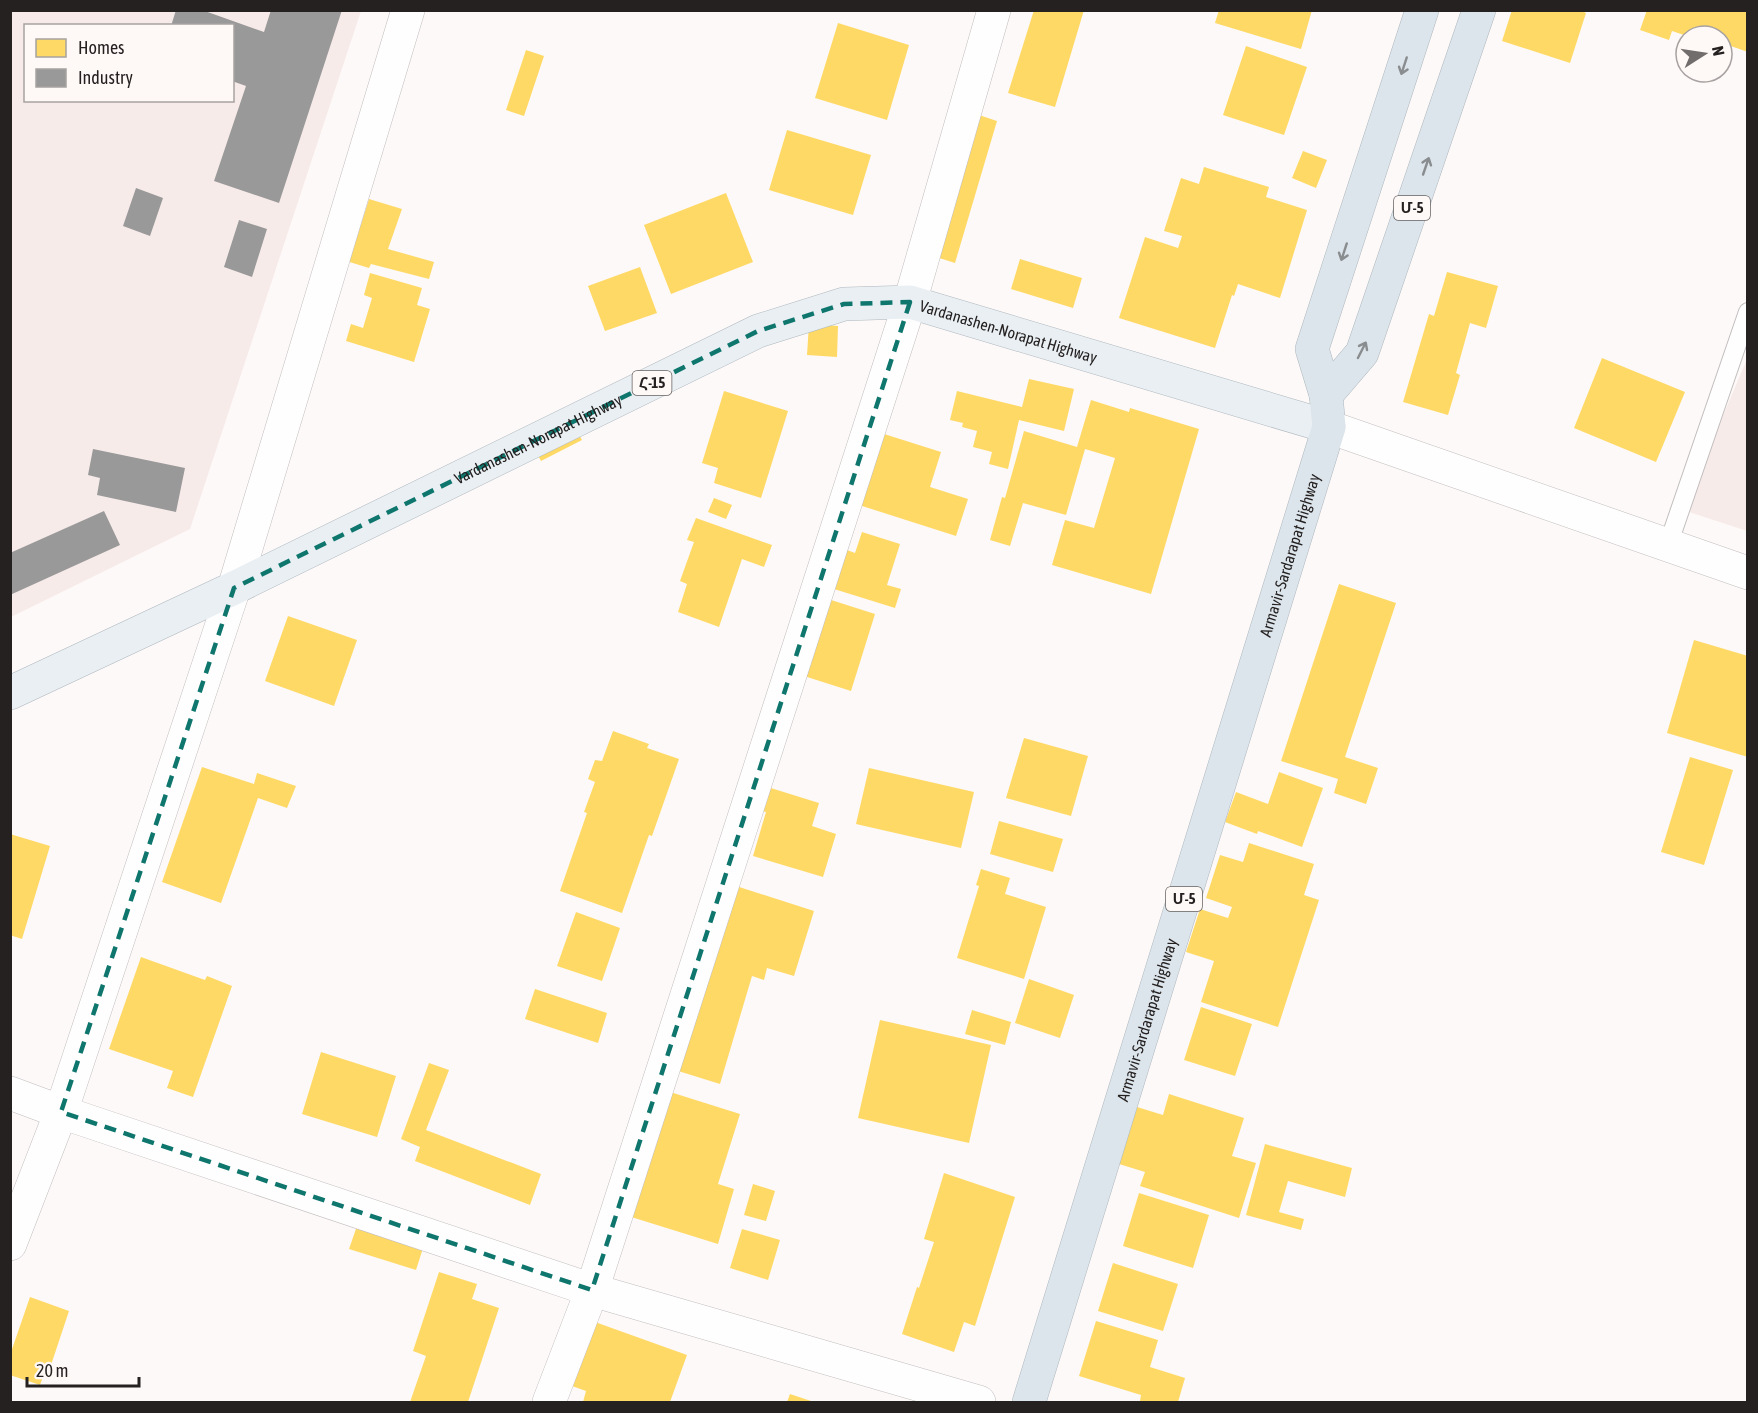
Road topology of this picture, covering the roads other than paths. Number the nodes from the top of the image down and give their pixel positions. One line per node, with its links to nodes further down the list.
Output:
1 (408, 10): 10 (street)
2 (994, 10): 5 (street)
3 (1422, 10): 7 (highway, one-way to 7)
4 (1479, 10): 7 (highway, Armavir-Sardarapat Highway / Մ-5, one-way to 4)
5 (910, 302): 7 (main road, Vardanashen-Norapat Highway / Հ-15); 10 (main road, Vardanashen-Norapat Highway / Հ-15); 15 (street)
6 (1748, 312): 8 (lane)
7 (1327, 411): 8 (street); 18 (highway, Armavir-Sardarapat Highway / Մ-5)
8 (1668, 545): 9 (street)
9 (1748, 573)
10 (234, 588): 11 (main road, Vardanashen-Norapat Highway / Հ-15); 13 (street)
11 (10, 693)
12 (10, 1094): 13 (street)
13 (61, 1112): 14 (street); 15 (street)
14 (10, 1244)
15 (592, 1290): 16 (street); 17 (street)
16 (549, 1402)
17 (979, 1402)
18 (1029, 1402)

